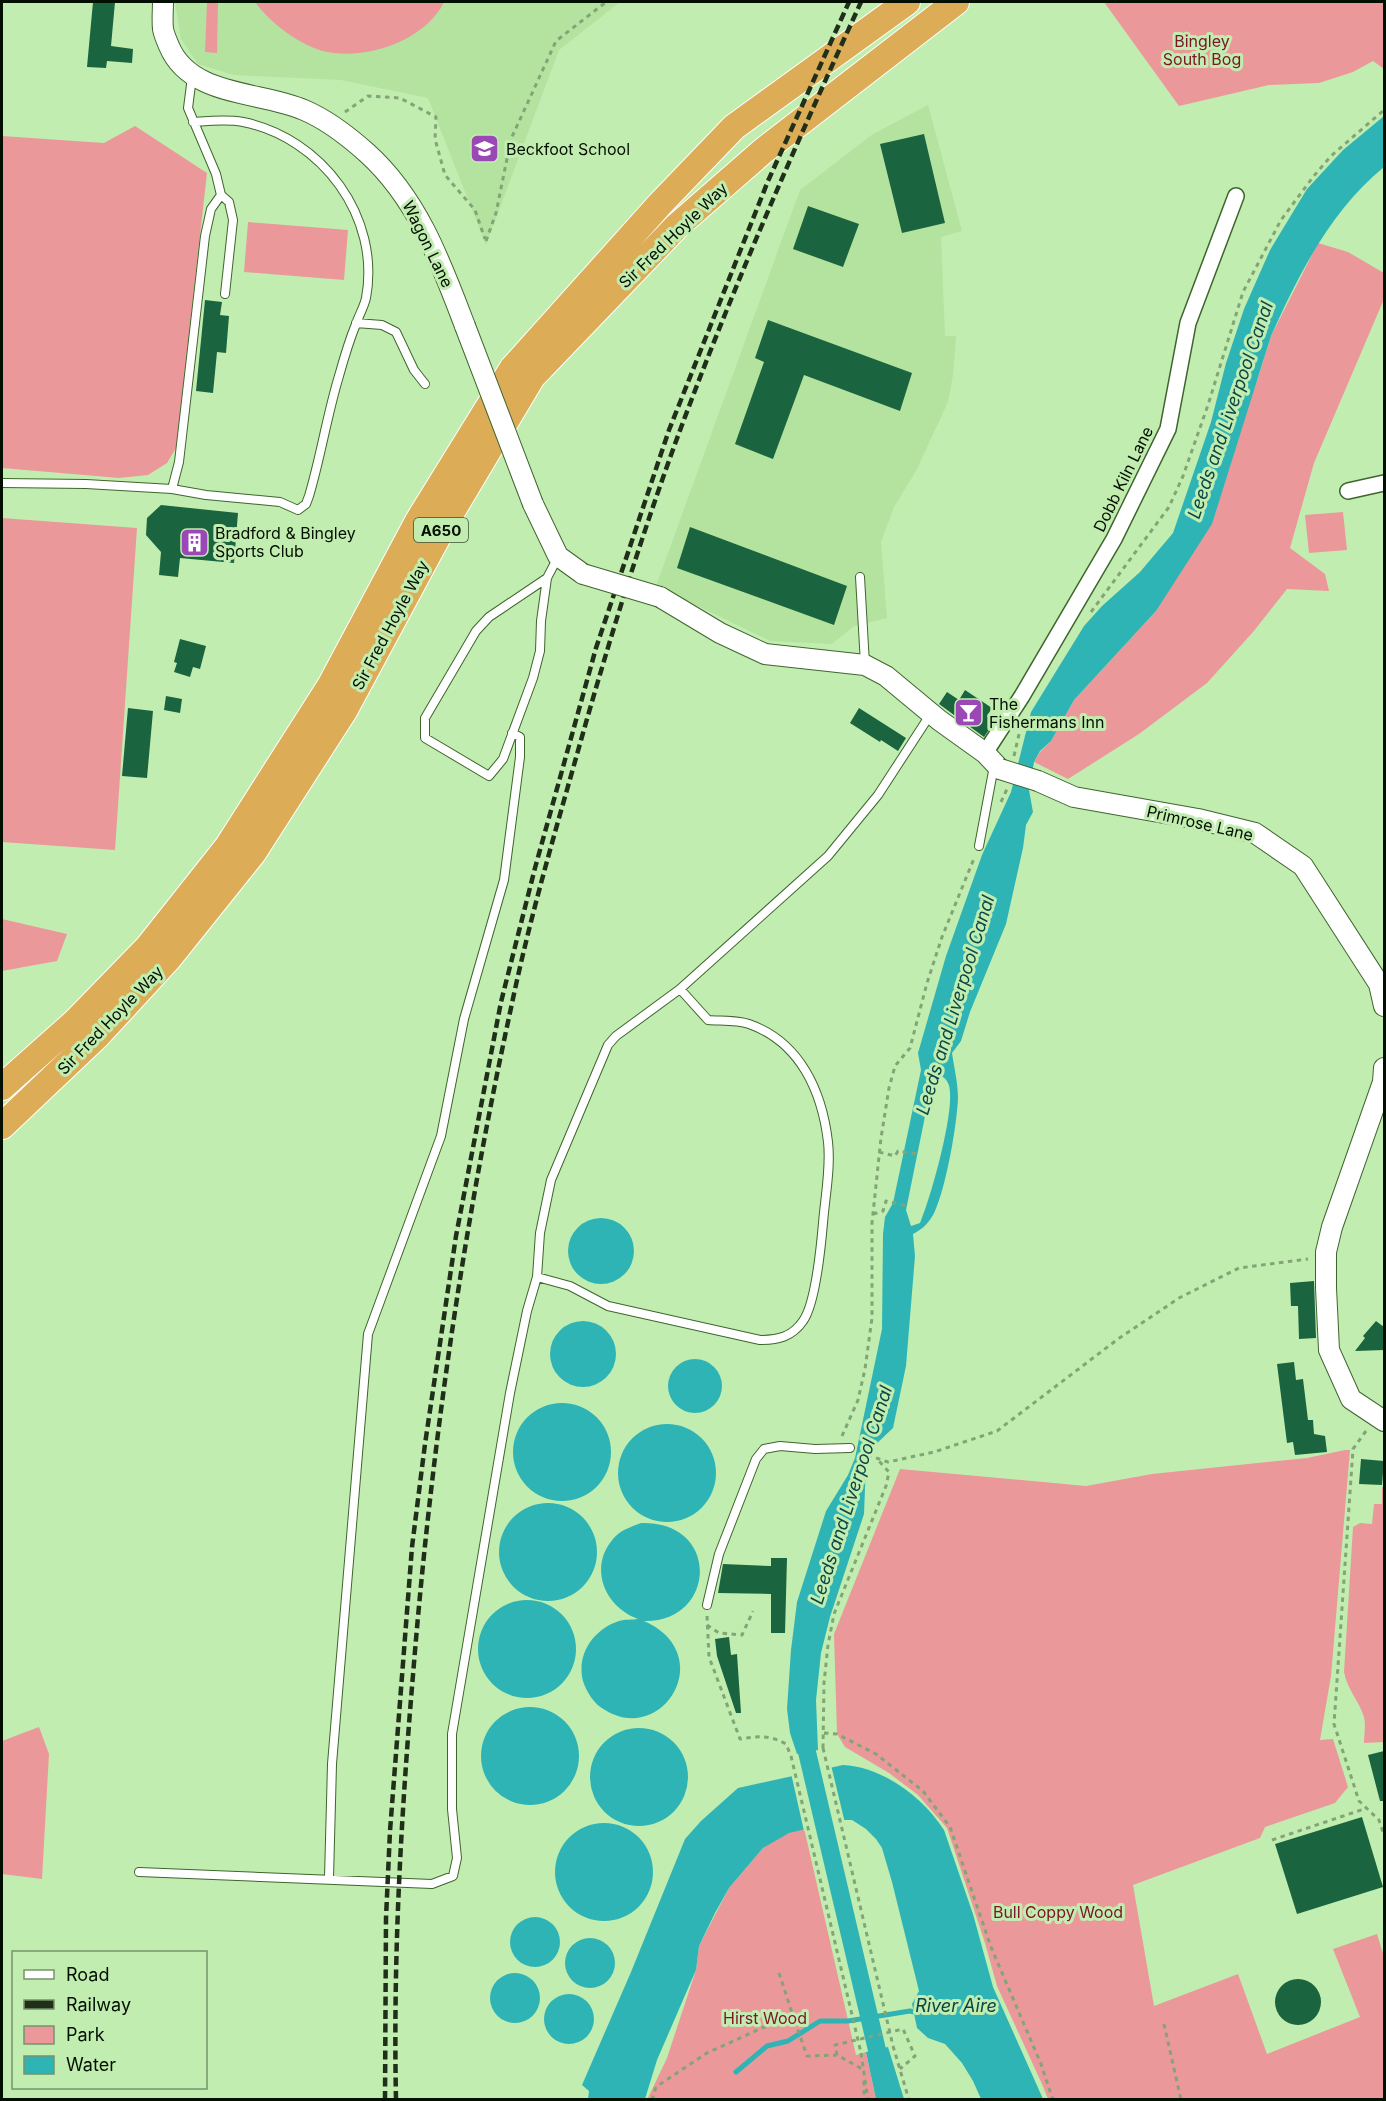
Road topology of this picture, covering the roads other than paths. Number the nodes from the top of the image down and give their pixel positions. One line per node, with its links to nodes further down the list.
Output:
1 (164, 2): 4 (street, Wagon Lane)
2 (907, 2): 27 (highway, Sir Fred Hoyle Way / A650)
3 (956, 2): 28 (highway, Sir Fred Hoyle Way / A650)
4 (192, 75): 5 (lane); 15 (street, Wagon Lane, bridge)
5 (192, 122): 6 (lane); 9 (lane)
6 (221, 195): 8 (lane); 13 (lane)
7 (1236, 196): 21 (street, Dobb Kiln Lane)
8 (225, 294)
9 (356, 322): 10 (lane); 13 (lane)
10 (425, 384)
11 (2, 483): 13 (lane)
12 (1384, 483): 14 (street)
13 (172, 489)
14 (1348, 490)
15 (558, 556): 17 (lane); 18 (street, bridge)
16 (860, 577): 18 (lane)
17 (547, 579): 20 (lane); 20 (lane)
18 (866, 666): 19 (street, Primrose Lane)
19 (931, 714): 21 (street, Primrose Lane); 24 (lane)
20 (512, 733): 34 (lane)
21 (993, 762): 22 (lane); 23 (street, Primrose Lane, bridge)
22 (979, 846)
23 (1382, 983): 25 (street, Primrose Lane)
24 (680, 990): 29 (lane); 29 (lane)
25 (1384, 1006)
26 (1384, 1068): 30 (street)
27 (2, 1086)
28 (2, 1126)
29 (537, 1276): 34 (lane)
30 (1380, 1419)
31 (850, 1448): 32 (lane)
32 (707, 1605)
33 (139, 1872): 34 (lane)
34 (329, 1878)

